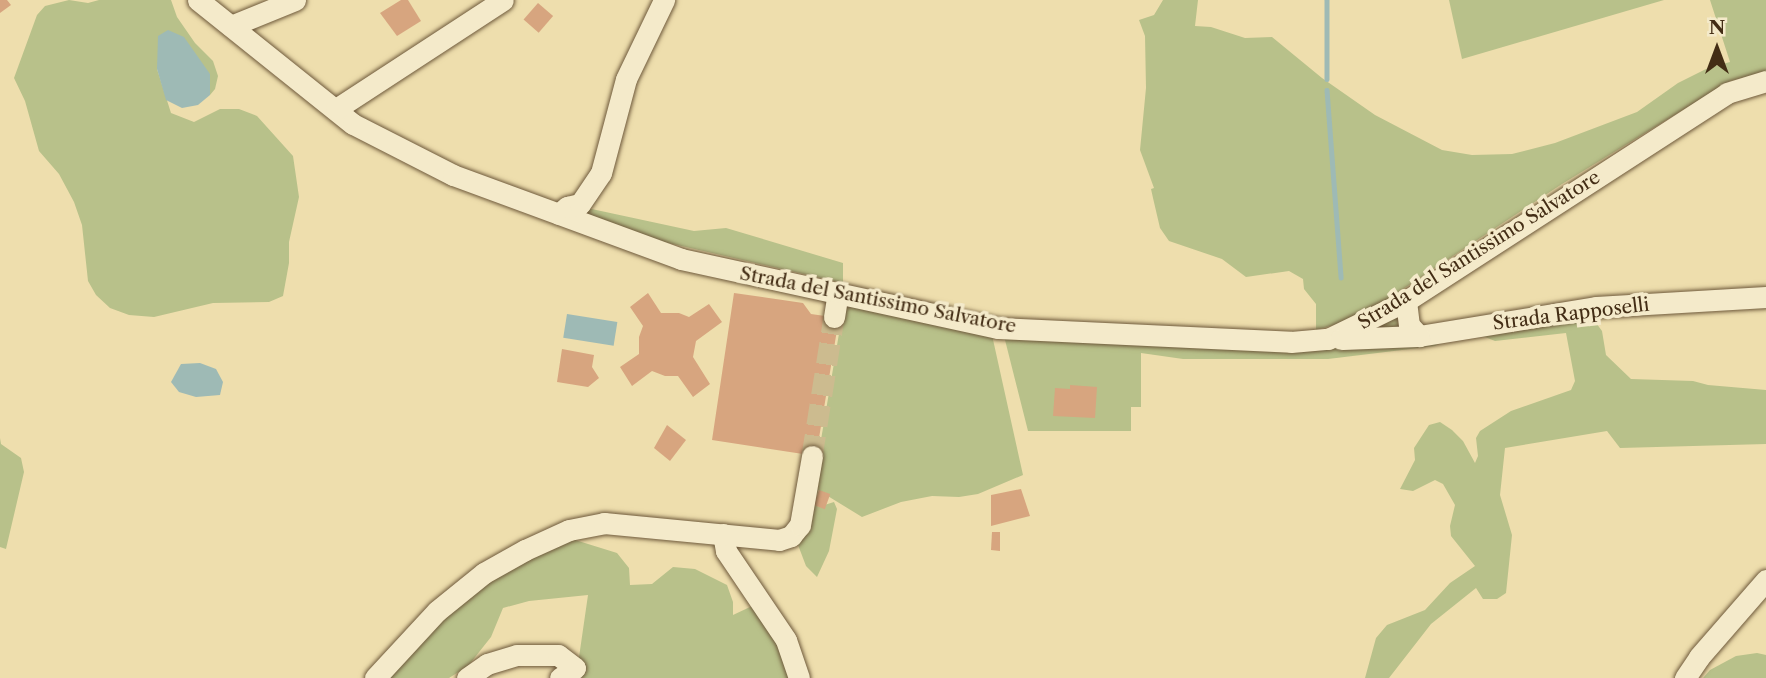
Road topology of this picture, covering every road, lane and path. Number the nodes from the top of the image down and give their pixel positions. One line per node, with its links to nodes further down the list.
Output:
1 (198, 0): 5 (street, Strada del Santissimo Salvatore)
2 (295, 0): 5 (street)
3 (503, 0): 7 (street)
4 (664, 0): 8 (street)
5 (231, 26): 7 (street, Strada del Santissimo Salvatore)
6 (1766, 81): 11 (street, Strada del Santissimo Salvatore)
7 (336, 110): 8 (street, Strada del Santissimo Salvatore)
8 (559, 214): 9 (street, Strada del Santissimo Salvatore)
9 (838, 293): 12 (street); 14 (street, Strada del Santissimo Salvatore)
10 (1766, 297): 13 (street, Strada Rapposelli)
11 (1406, 301): 13 (street); 14 (street, Strada del Santissimo Salvatore)
12 (834, 317)
13 (1419, 336): 14 (street, Strada Rapposelli)
14 (1328, 339)
15 (812, 456): 16 (street)
16 (723, 534): 18 (street); 21 (street)
17 (1766, 580): 22 (street)
18 (375, 678)
19 (467, 678): 20 (street)
20 (560, 678)
21 (799, 678)
22 (1685, 678)

